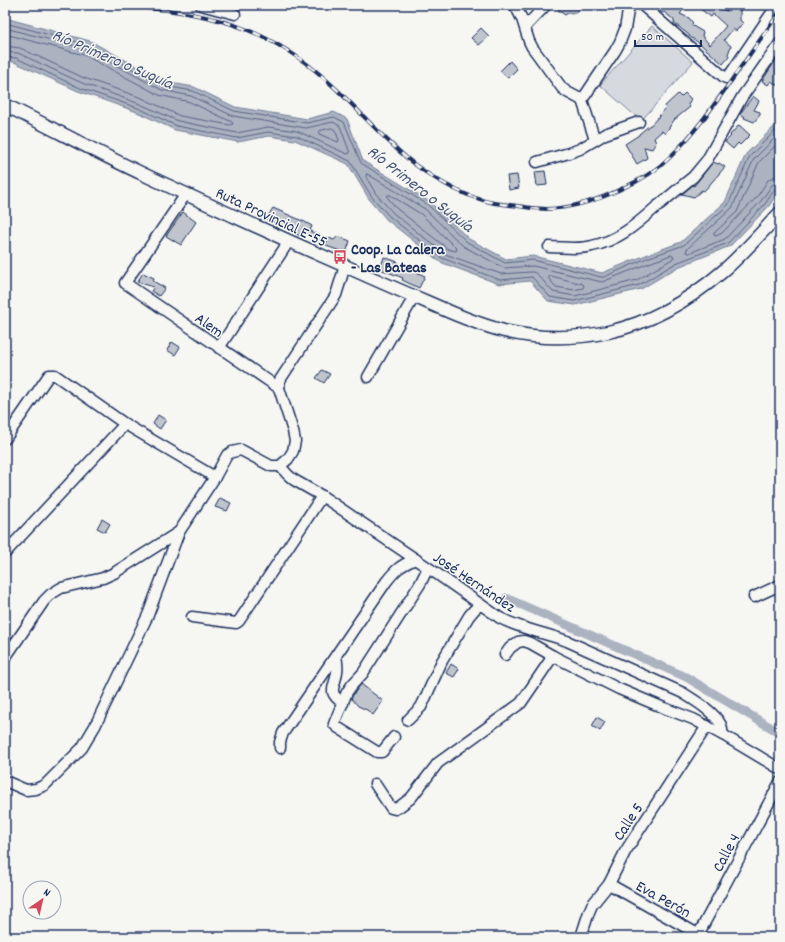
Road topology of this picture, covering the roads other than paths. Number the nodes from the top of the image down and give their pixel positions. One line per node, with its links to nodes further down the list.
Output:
1 (201, 5): 7 (street)
2 (515, 5): 8 (street)
3 (546, 5): 8 (street)
4 (628, 5): 10 (street)
5 (642, 5): 6 (street)
6 (777, 5)
7 (234, 14)
8 (525, 27): 10 (street)
9 (780, 43): 18 (street)
10 (582, 100): 13 (street)
11 (5, 105): 15 (main road, Ruta Provincial E-55)
12 (639, 122): 13 (street)
13 (596, 140): 14 (street)
14 (537, 162)
15 (186, 194): 17 (main road, Ruta Provincial E-55); 21 (street, Alem)
16 (780, 213): 20 (main road, Ruta Provincial E-55)
17 (289, 241): 19 (main road, Ruta Provincial E-55); 21 (street)
18 (549, 247)
19 (345, 266): 20 (main road, Ruta Provincial E-55); 23 (street)
20 (414, 297): 22 (street)
21 (219, 348): 23 (street, Alem)
22 (368, 377)
23 (279, 388): 26 (street)
24 (125, 424): 25 (street); 27 (street); 30 (street)
25 (5, 439)
26 (280, 466): 27 (street); 28 (street, José Hernández)
27 (215, 477): 29 (street)
28 (322, 496): 31 (street, José Hernández); 36 (street)
29 (179, 532): 40 (street); 48 (street)
30 (5, 552)
31 (415, 559): 32 (street, José Hernández); 38 (street)
32 (428, 568): 35 (street, José Hernández); 41 (street)
33 (780, 585): 34 (street)
34 (754, 597)
35 (480, 605): 42 (street); 44 (street, José Hernández)
36 (192, 617)
37 (505, 655): 39 (street)
38 (336, 656): 41 (street); 46 (street)
39 (553, 656): 43 (street); 50 (street)
40 (5, 658)
41 (342, 703): 45 (street)
42 (408, 720)
43 (707, 726): 44 (street); 51 (street, Calle 5)
44 (723, 735): 47 (street)
45 (394, 737)
46 (280, 748)
47 (780, 769)
48 (5, 781)
49 (780, 782): 52 (street, Calle 4)
50 (375, 784)
51 (609, 884): 52 (street, Eva Perón); 53 (street, Calle 5)
52 (699, 936)
53 (581, 937)

